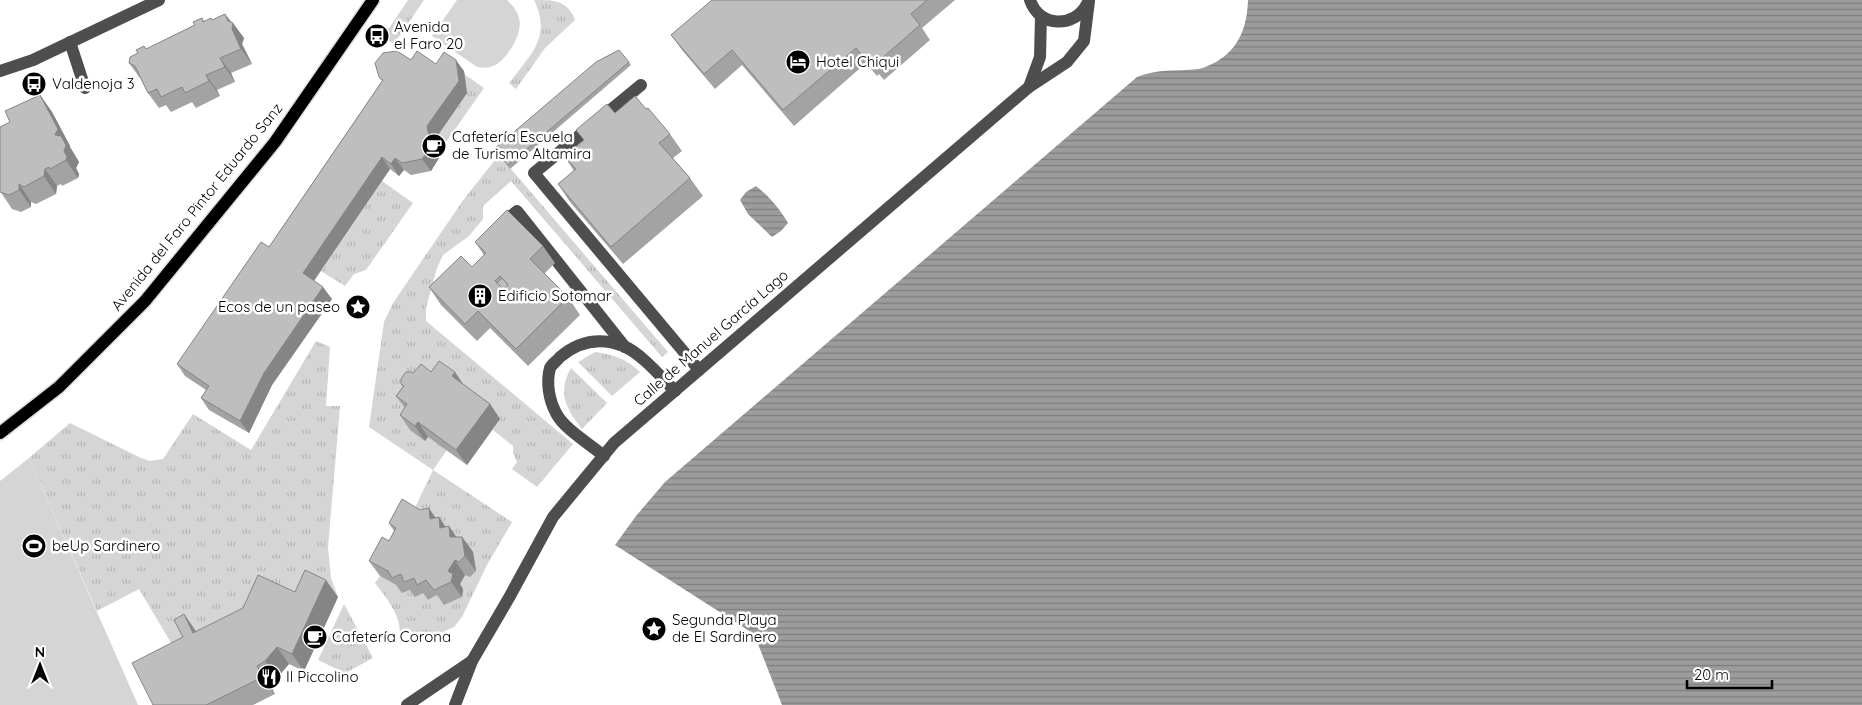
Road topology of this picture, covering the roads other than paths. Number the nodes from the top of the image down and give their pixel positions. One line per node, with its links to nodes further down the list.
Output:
1 (159, 0): 6 (street)
2 (373, 0): 15 (main road, Avenida del Faro Pintor Eduardo Sanz)
3 (1030, 0): 5 (street)
4 (1089, 0): 5 (street); 9 (street, Calle de Manuel García Lago)
5 (1041, 16): 9 (street, Calle de Manuel García Lago)
6 (70, 42): 7 (street); 10 (street)
7 (0, 71)
8 (641, 85): 13 (street)
9 (1029, 87): 13 (street, Calle de Manuel García Lago)
10 (85, 88)
11 (493, 230): 12 (street)
12 (626, 346): 14 (street); 16 (street)
13 (699, 370): 14 (street, Calle de Manuel García Lago)
14 (675, 391): 16 (street, Calle de Manuel García Lago)
15 (0, 433)
16 (604, 456): 17 (street, Calle de Manuel García Lago)
17 (472, 661): 18 (street, Calle de Manuel García Lago); 19 (street, Calle de Manuel García Lago)
18 (407, 705)
19 (455, 705)

